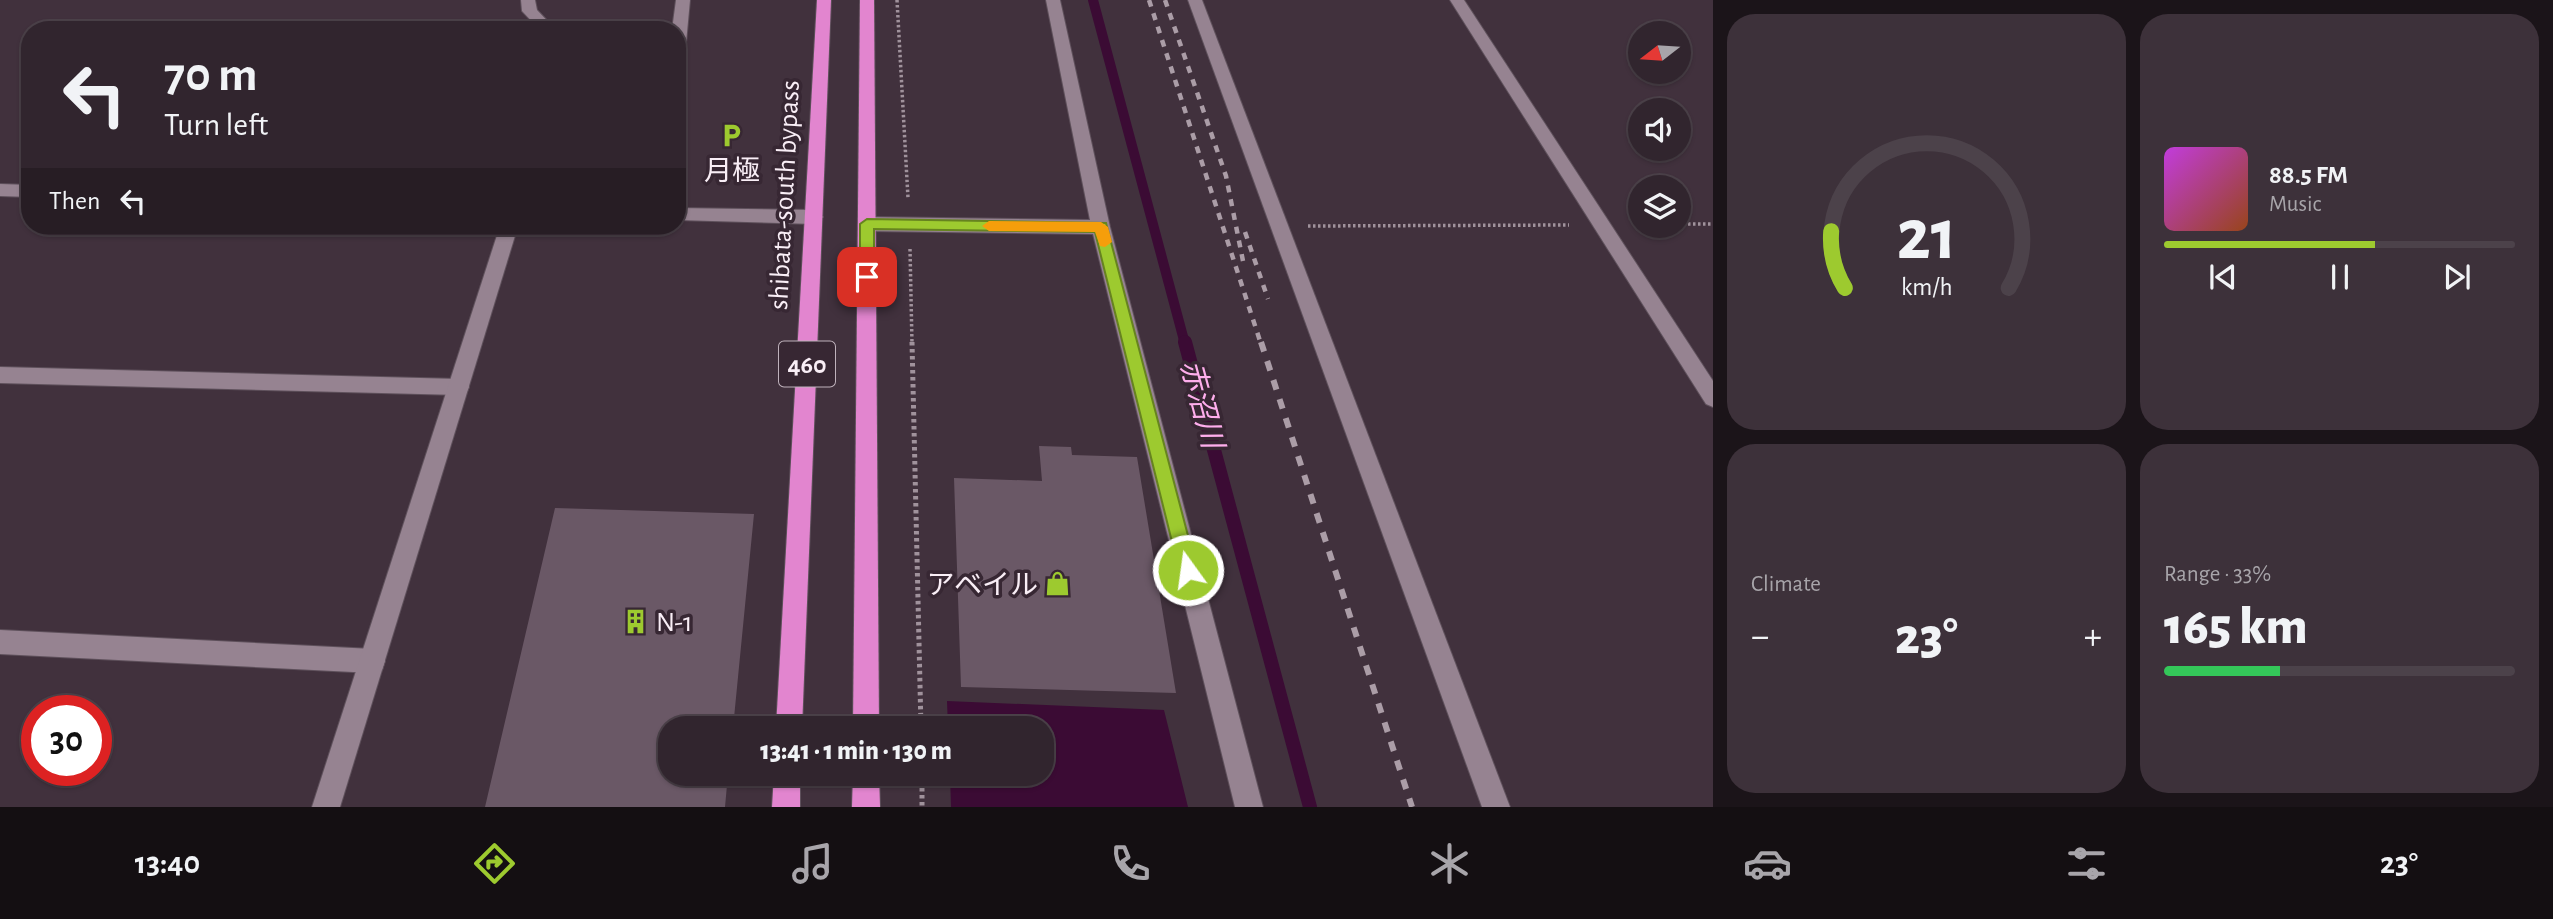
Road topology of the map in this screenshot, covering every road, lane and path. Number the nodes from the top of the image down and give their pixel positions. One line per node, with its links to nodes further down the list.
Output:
1 (528, 0): 9 (street)
2 (683, 0): 10 (street)
3 (824, 0): 14 (highway, shibata-south bypass / 460)
4 (867, 0): 15 (highway, 460)
5 (897, 0): 18 (path)
6 (1053, 0): 21 (street)
7 (1195, 0): 20 (street)
8 (1457, 0): 19 (street)
9 (540, 21)
10 (681, 21)
11 (0, 190): 12 (street)
12 (21, 191)
13 (686, 214): 14 (street)
14 (814, 218): 28 (highway, shibata-south bypass / 460)
15 (867, 224): 18 (street); 29 (highway, 460)
16 (1691, 224): 17 (path)
17 (1713, 224)
18 (909, 225): 21 (street); 30 (path)
19 (1602, 225): 20 (path); 25 (street)
20 (1281, 226): 39 (street)
21 (1101, 227): 38 (street)
22 (506, 235): 24 (street)
23 (0, 374): 24 (street)
24 (459, 387): 27 (street)
25 (1713, 398)
26 (0, 642): 27 (street)
27 (373, 661): 34 (street)
28 (790, 716)
29 (866, 716)
30 (920, 716)
31 (787, 786): 35 (highway)
32 (866, 786): 36 (highway)
33 (922, 786): 37 (path)
34 (326, 807)
35 (786, 807)
36 (866, 807)
37 (922, 807)
38 (1249, 807)
39 (1496, 807)

